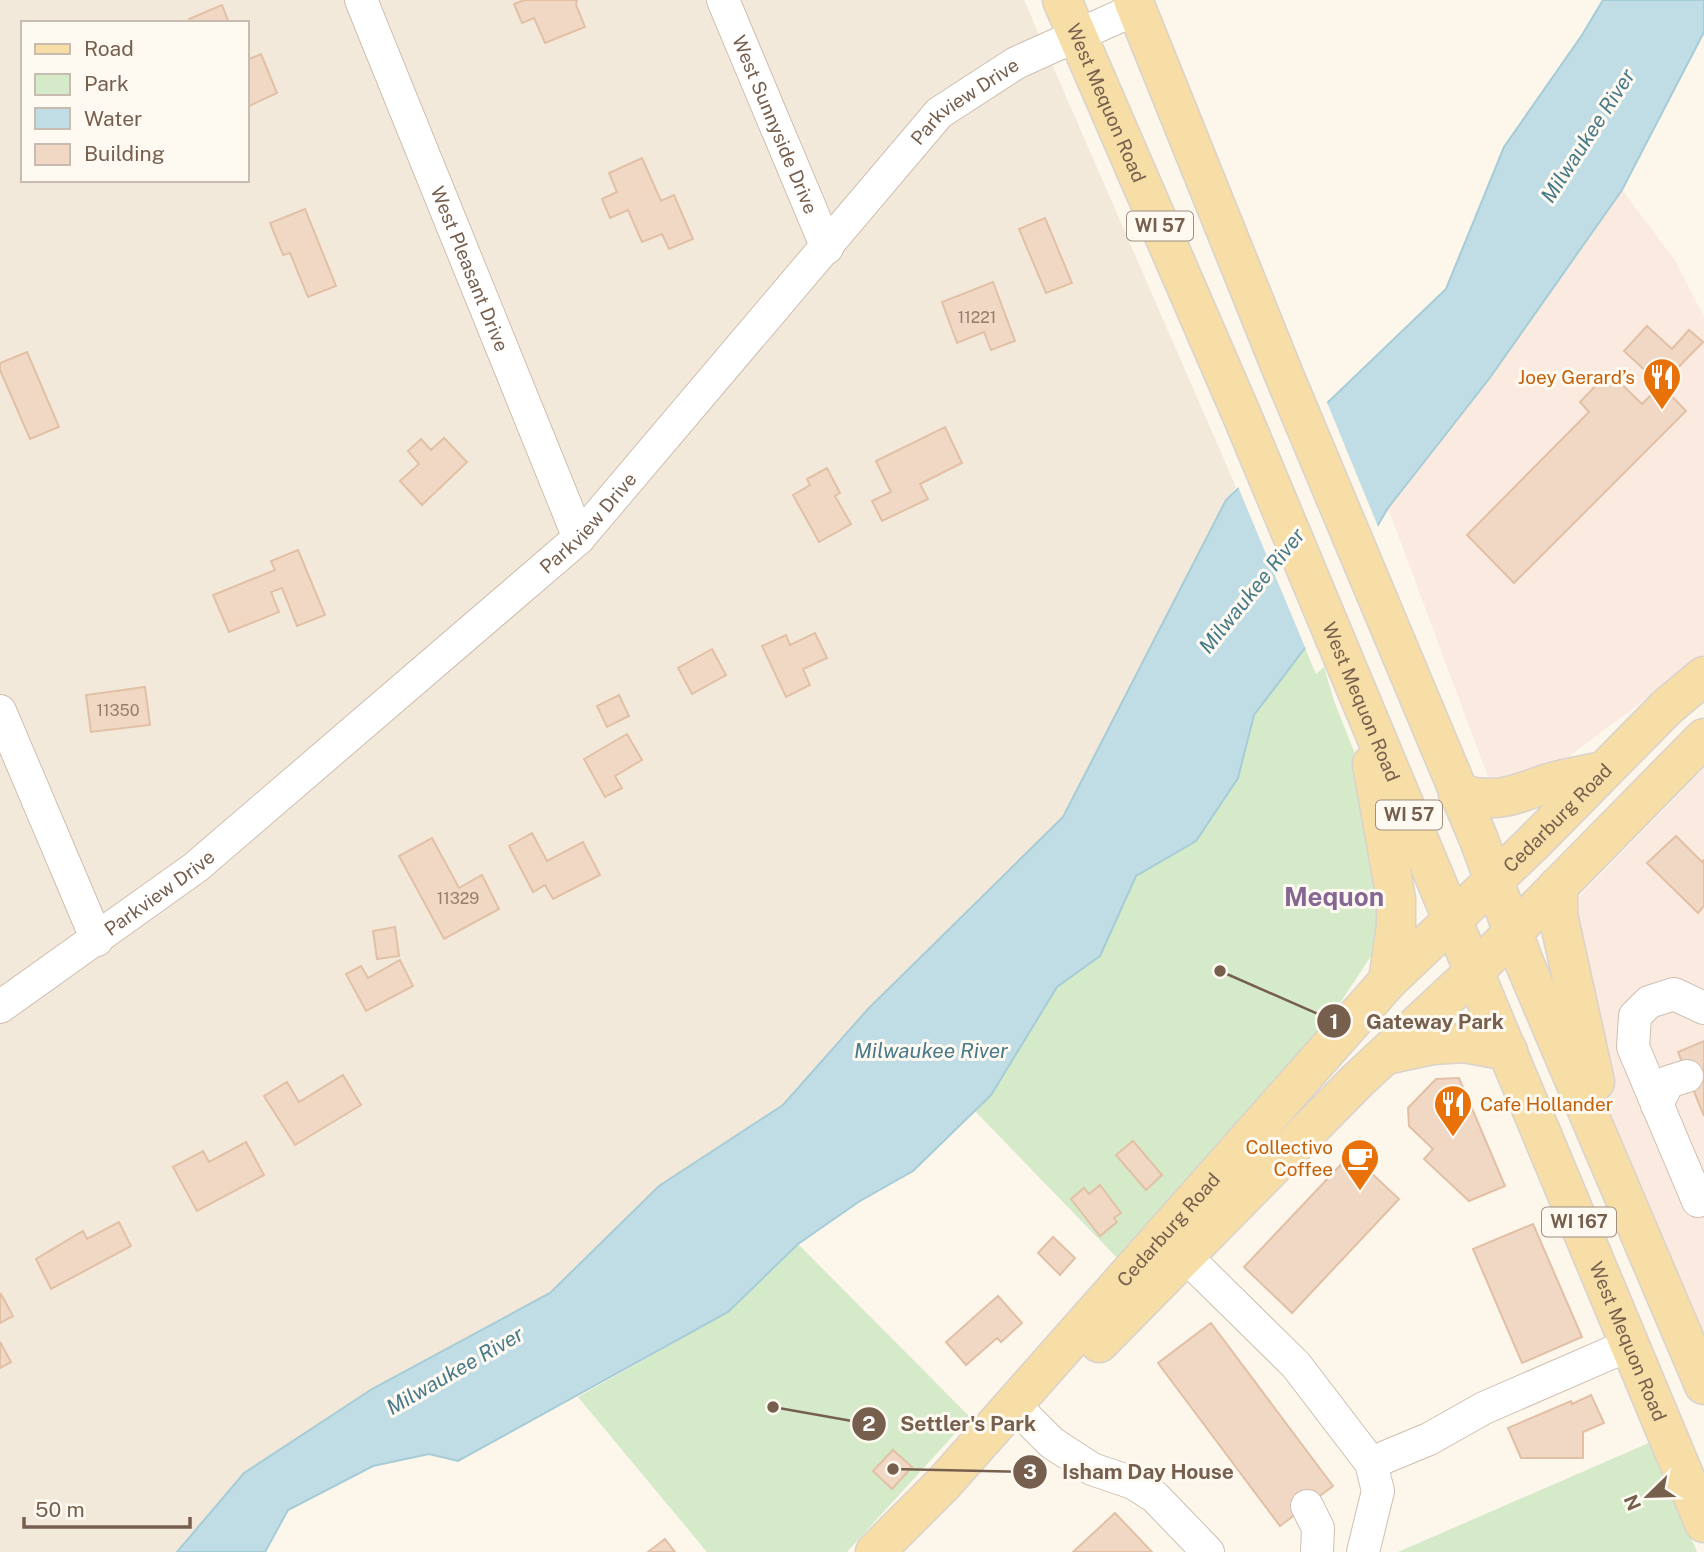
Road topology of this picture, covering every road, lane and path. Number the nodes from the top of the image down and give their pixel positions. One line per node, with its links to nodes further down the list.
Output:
1 (361, 0): 6 (street, West Pleasant Drive)
2 (723, 0): 5 (street, West Sunnyside Drive)
3 (1135, 4): 4 (street, Parkview Drive); 13 (main road, West Mequon Road / WI 57)
4 (1069, 17): 5 (street, Parkview Drive); 7 (main road, West Mequon Road / WI 57)
5 (827, 248): 6 (street, Parkview Drive)
6 (579, 538): 16 (street, Parkview Drive)
7 (1342, 657): 10 (main road, West Mequon Road / WI 57); 15 (main road)
8 (1704, 677): 12 (main road, Cedarburg Road)
9 (0, 711): 16 (street)
10 (1366, 713): 15 (main road, West Mequon Road / WI 57); 18 (main road)
11 (1704, 738): 14 (main road, Cedarburg Road)
12 (1603, 771): 13 (main road); 15 (main road, Cedarburg Road)
13 (1458, 794): 15 (main road, West Mequon Road / WI 57)
14 (1558, 886): 17 (main road, Cedarburg Road); 25 (main road)
15 (1474, 897): 17 (main road, West Mequon Road / WI 57); 17 (main road, West Mequon Road / WI 167); 18 (main road, Cedarburg Road)
16 (97, 940): 19 (street, Parkview Drive)
17 (1492, 954): 21 (main road, West Mequon Road / WI 167); 22 (main road, Cedarburg Road); 25 (main road)
18 (1388, 981): 27 (main road, Cedarburg Road)
19 (0, 1007)
20 (1704, 1009): 24 (street)
21 (1508, 1051): 22 (main road); 28 (main road, West Mequon Road / WI 167)
22 (1386, 1055): 27 (main road, Cedarburg Road)
23 (1687, 1076): 24 (street)
24 (1653, 1095): 26 (street)
25 (1602, 1144): 29 (main road, WI 167)
26 (1698, 1200)
27 (1174, 1245): 30 (main road, Cedarburg Road); 31 (street)
28 (1629, 1345): 31 (street); 33 (main road, West Mequon Road / WI 167)
29 (1704, 1385)
30 (1021, 1413): 34 (main road, Cedarburg Road); 35 (main road, Cedarburg Road); 36 (street)
31 (1371, 1463): 38 (street)
32 (1307, 1506): 37 (street)
33 (1704, 1523)
34 (875, 1552)
35 (910, 1552)
36 (1208, 1552)
37 (1317, 1552)
38 (1363, 1552)

